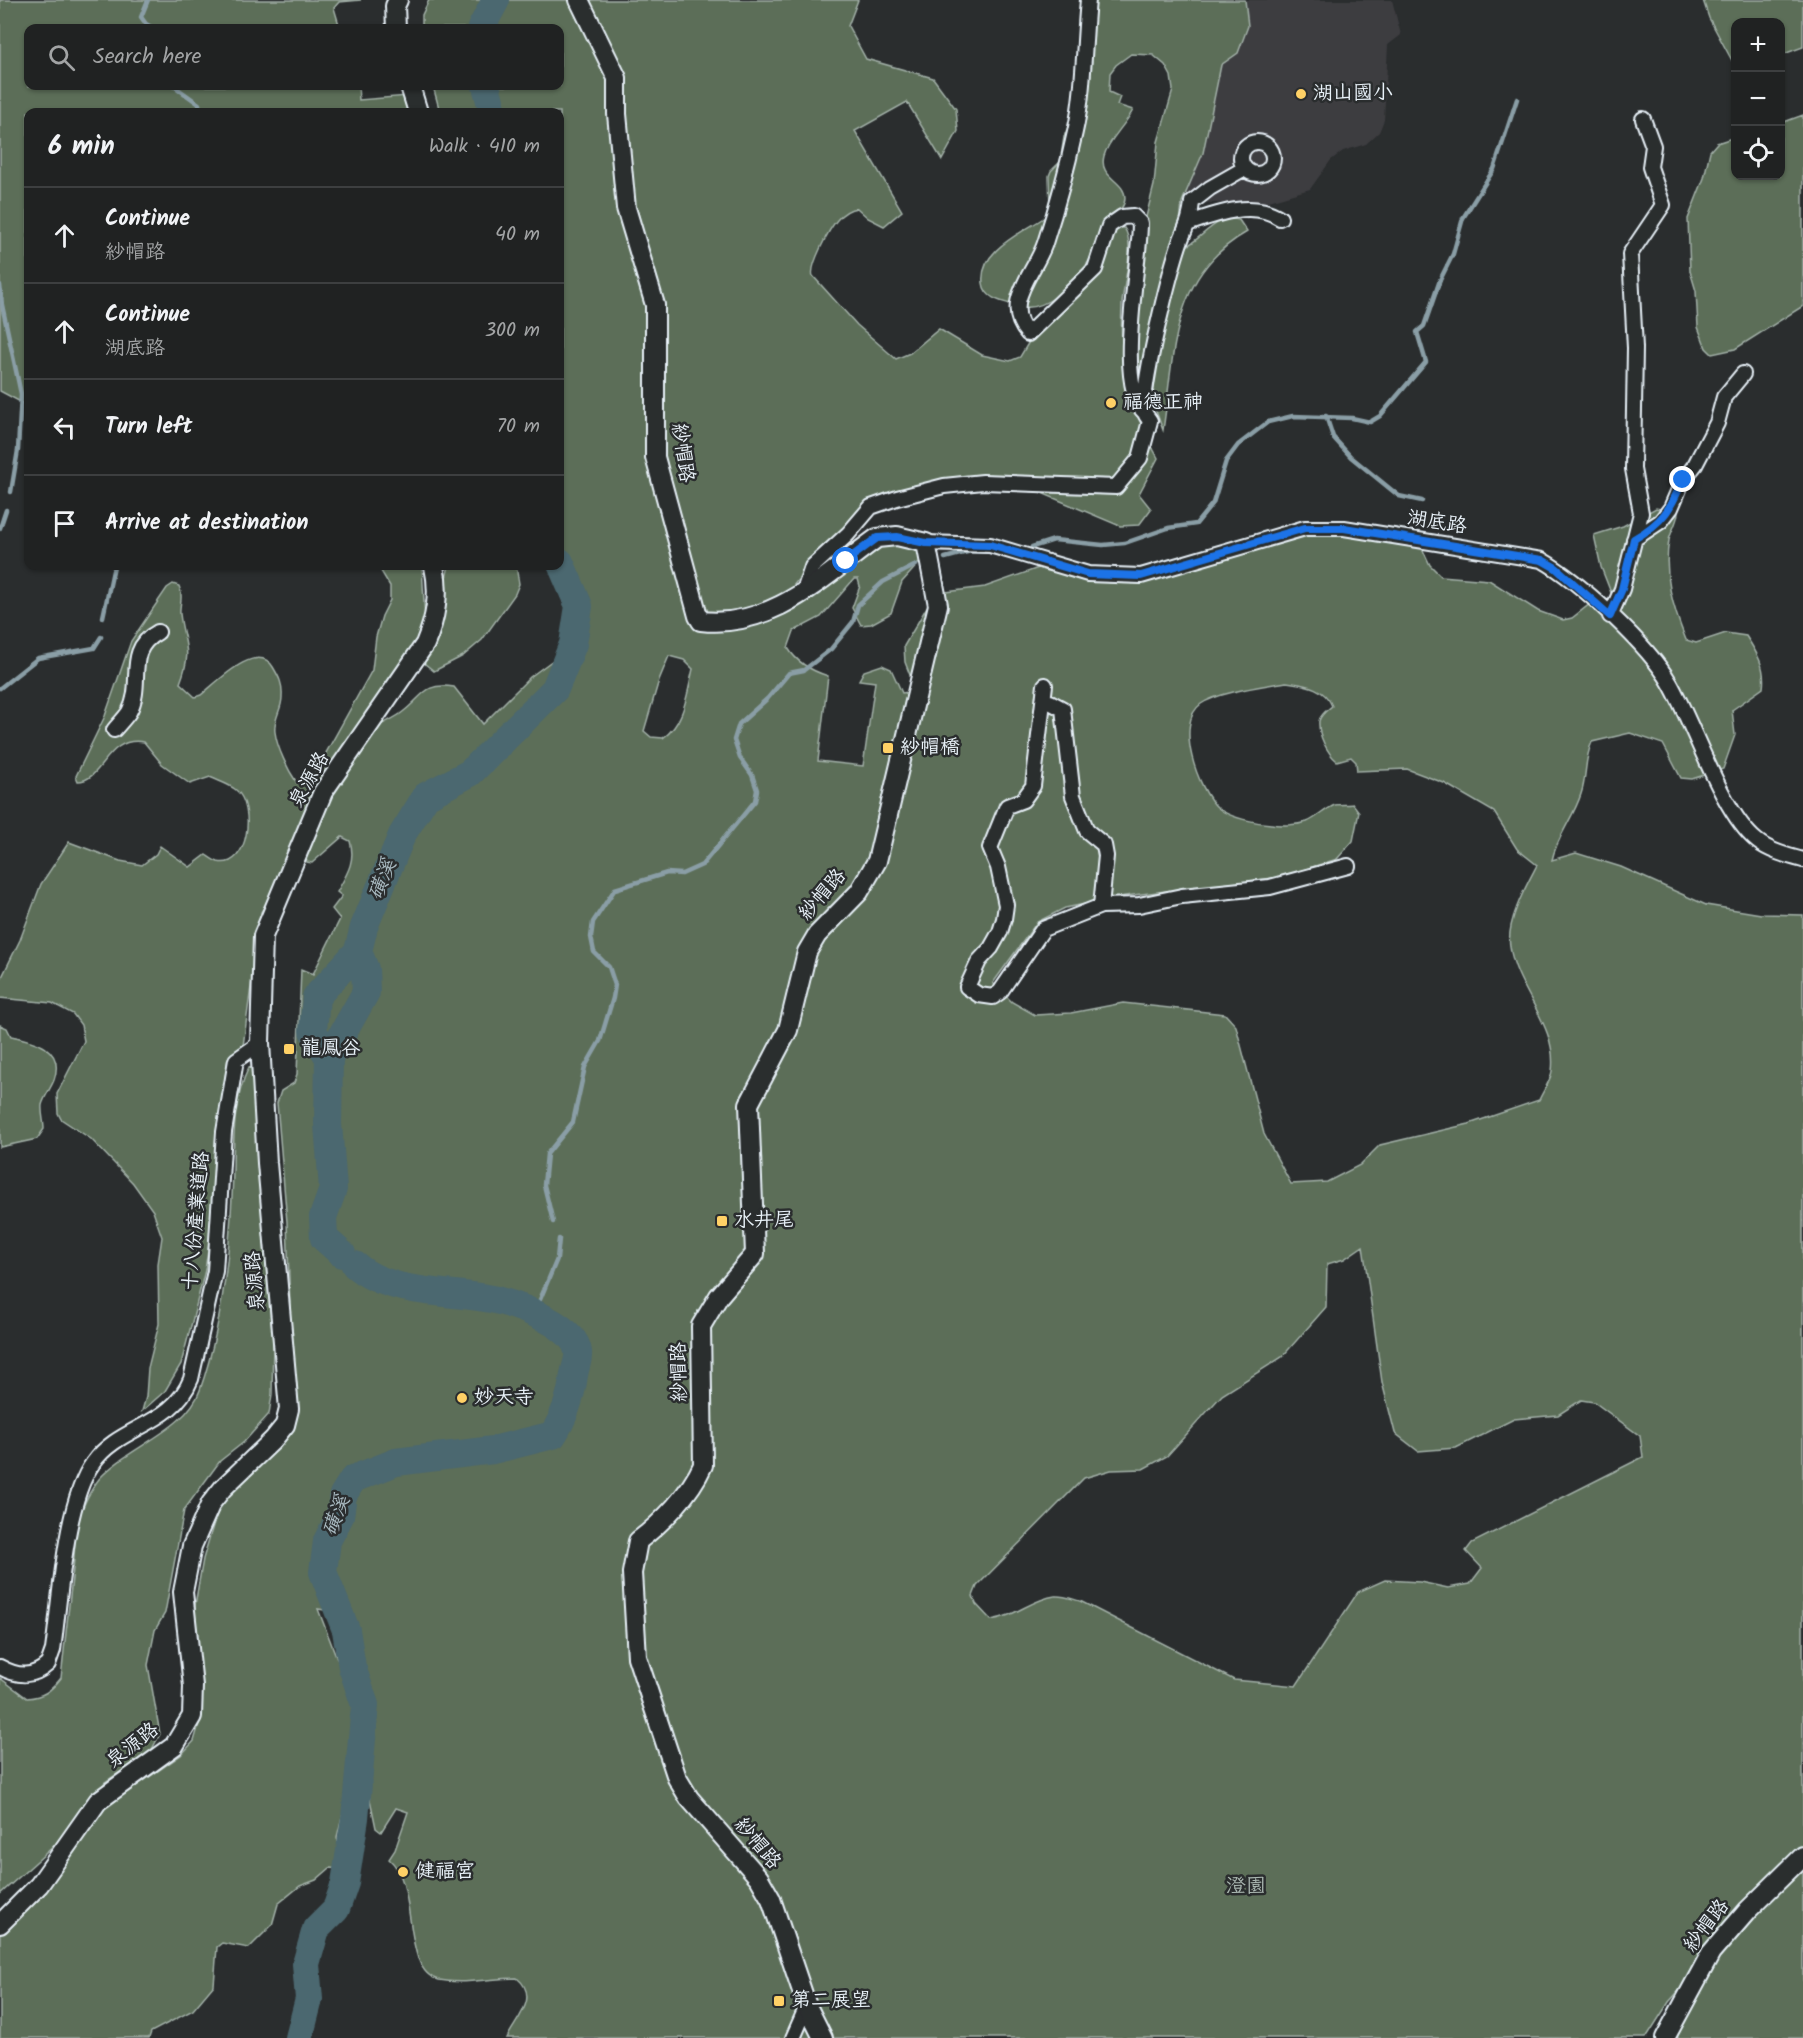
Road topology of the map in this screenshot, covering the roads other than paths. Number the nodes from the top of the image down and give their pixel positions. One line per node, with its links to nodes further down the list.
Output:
1 (398, 0): 4 (street)
2 (579, 0): 16 (street, 紗帽路)
3 (1088, 0): 12 (street)
4 (396, 24)
5 (411, 90): 6 (street)
6 (417, 108)
7 (1643, 120): 13 (street)
8 (1245, 168): 10 (street)
9 (1280, 218): 10 (street)
10 (1190, 223): 12 (street)
11 (1743, 374): 13 (street)
12 (1145, 413): 16 (street)
13 (1634, 539): 17 (street)
14 (926, 543): 16 (street, 紗帽路); 17 (street, 湖底路); 29 (street, 紗帽路)
15 (434, 570): 25 (street, 泉源路)
16 (804, 591)
17 (1610, 616): 22 (street, 湖底路)
18 (158, 632): 21 (street)
19 (1045, 685): 20 (street)
20 (1044, 704): 24 (street); 24 (street)
21 (114, 730)
22 (1803, 860)
23 (1348, 866): 24 (street)
24 (1101, 906)
25 (260, 1043): 26 (street, 十八份產業道路); 28 (street, 泉源路)
26 (0, 1667)
27 (1803, 1856): 32 (street, 紗帽路)
28 (0, 1924)
29 (807, 2006): 30 (street); 31 (street, 紗帽路)
30 (793, 2038)
31 (823, 2038)
32 (1665, 2038)

